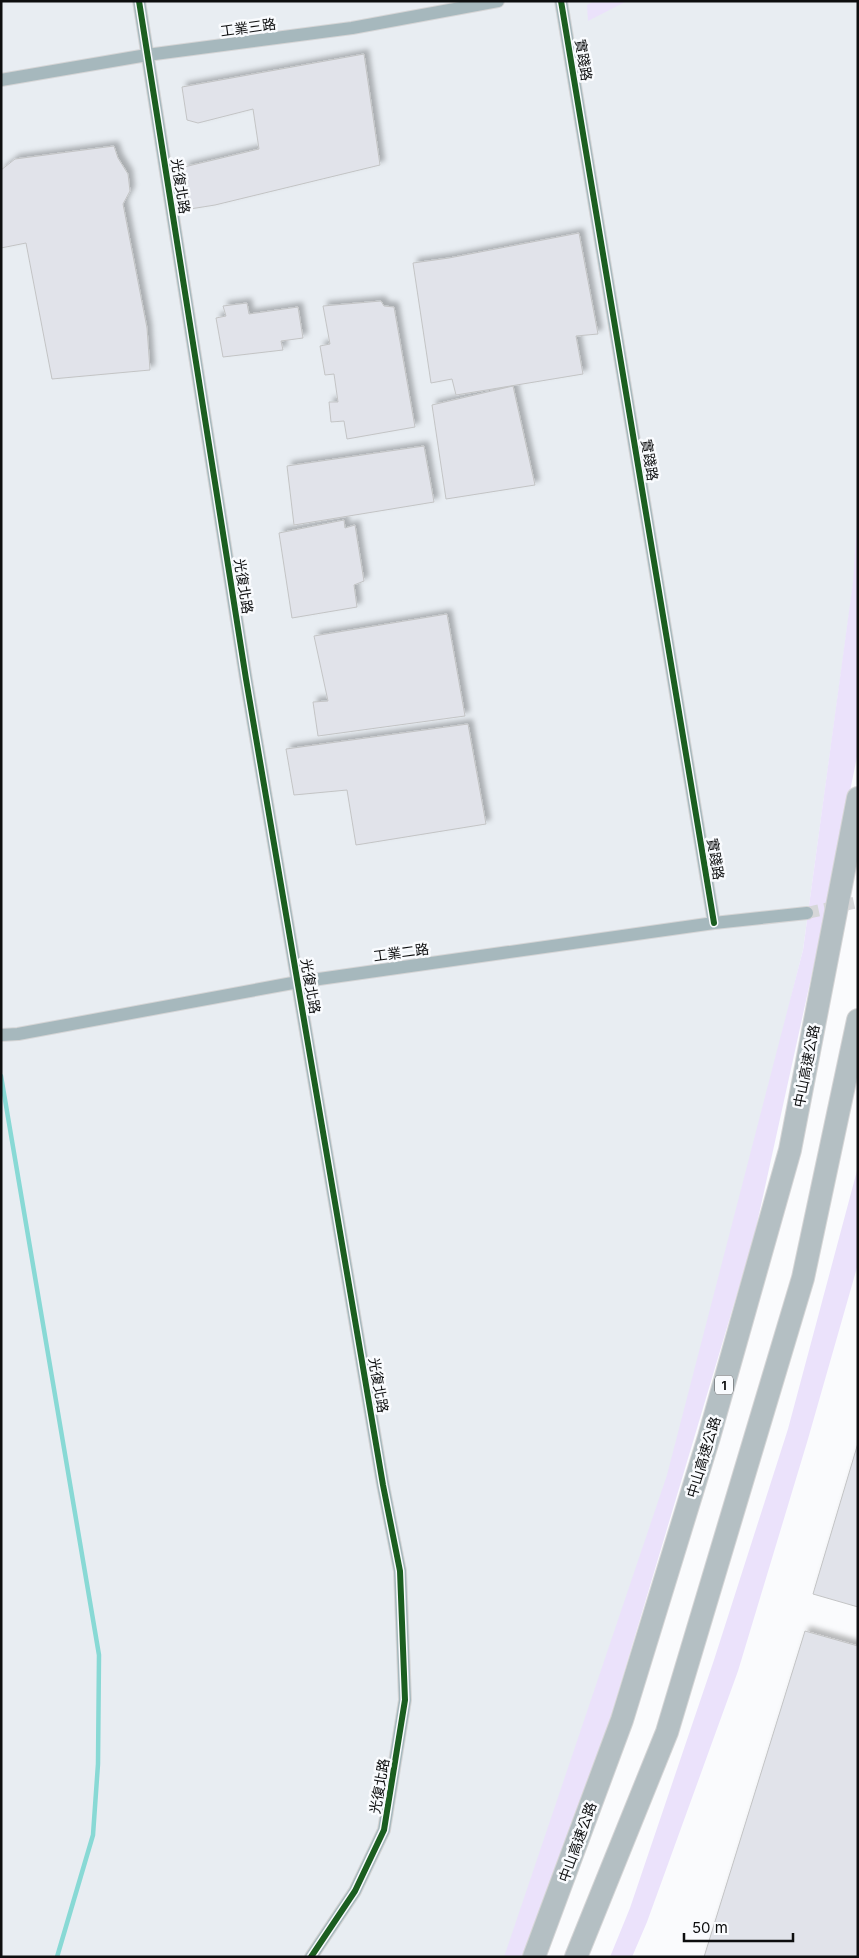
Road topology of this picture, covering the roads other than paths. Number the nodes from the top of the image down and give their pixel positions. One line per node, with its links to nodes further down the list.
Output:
1 (139, 1): 4 (street, 光復北路)
2 (498, 1): 4 (street, 工業三路)
3 (561, 1): 8 (street, 實踐路)
4 (147, 55): 5 (street, 工業三路); 9 (street, 光復北路)
5 (1, 80)
6 (858, 798): 13 (highway, 中山高速公路 / 1)
7 (808, 913): 8 (street, 工業二路)
8 (714, 923): 9 (street, 工業二路)
9 (298, 982): 11 (street, 工業二路); 12 (street, 光復北路)
10 (858, 1020): 14 (highway)
11 (1, 1035)
12 (311, 1957)
13 (534, 1957)
14 (576, 1957)

